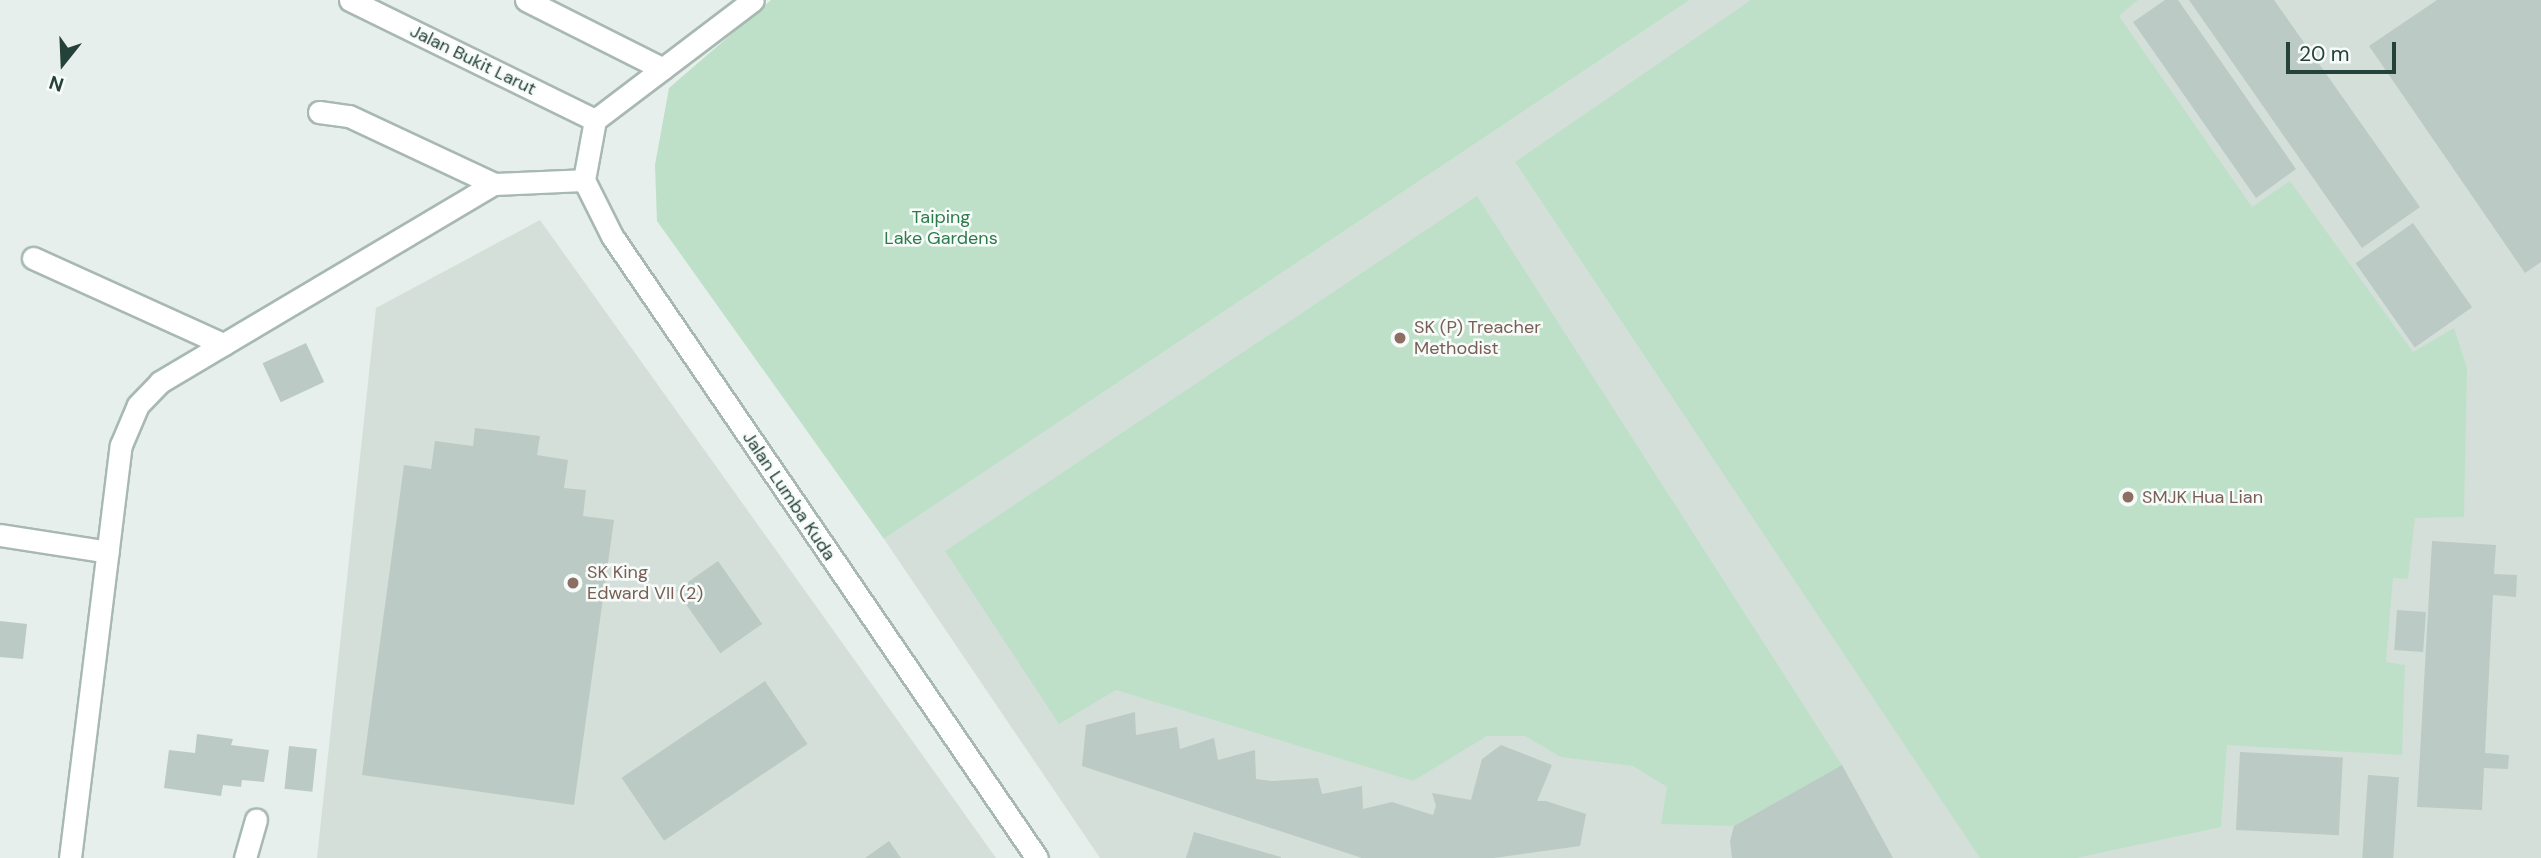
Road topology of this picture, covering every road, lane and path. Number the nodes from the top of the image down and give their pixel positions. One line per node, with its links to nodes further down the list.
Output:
1 (350, 0): 6 (street, Jalan Bukit Larut)
2 (753, 0): 4 (street)
3 (534, 2): 4 (street)
4 (663, 68): 6 (street)
5 (319, 112): 8 (street)
6 (595, 120): 7 (street)
7 (584, 180): 8 (street); 16 (street, Jalan Lumba Kuda)
8 (494, 184): 10 (street)
9 (33, 258): 10 (street)
10 (223, 344): 12 (street)
11 (0, 535): 12 (street)
12 (107, 552): 14 (street)
13 (256, 820): 15 (street)
14 (70, 858)
15 (245, 858)
16 (1037, 858)

